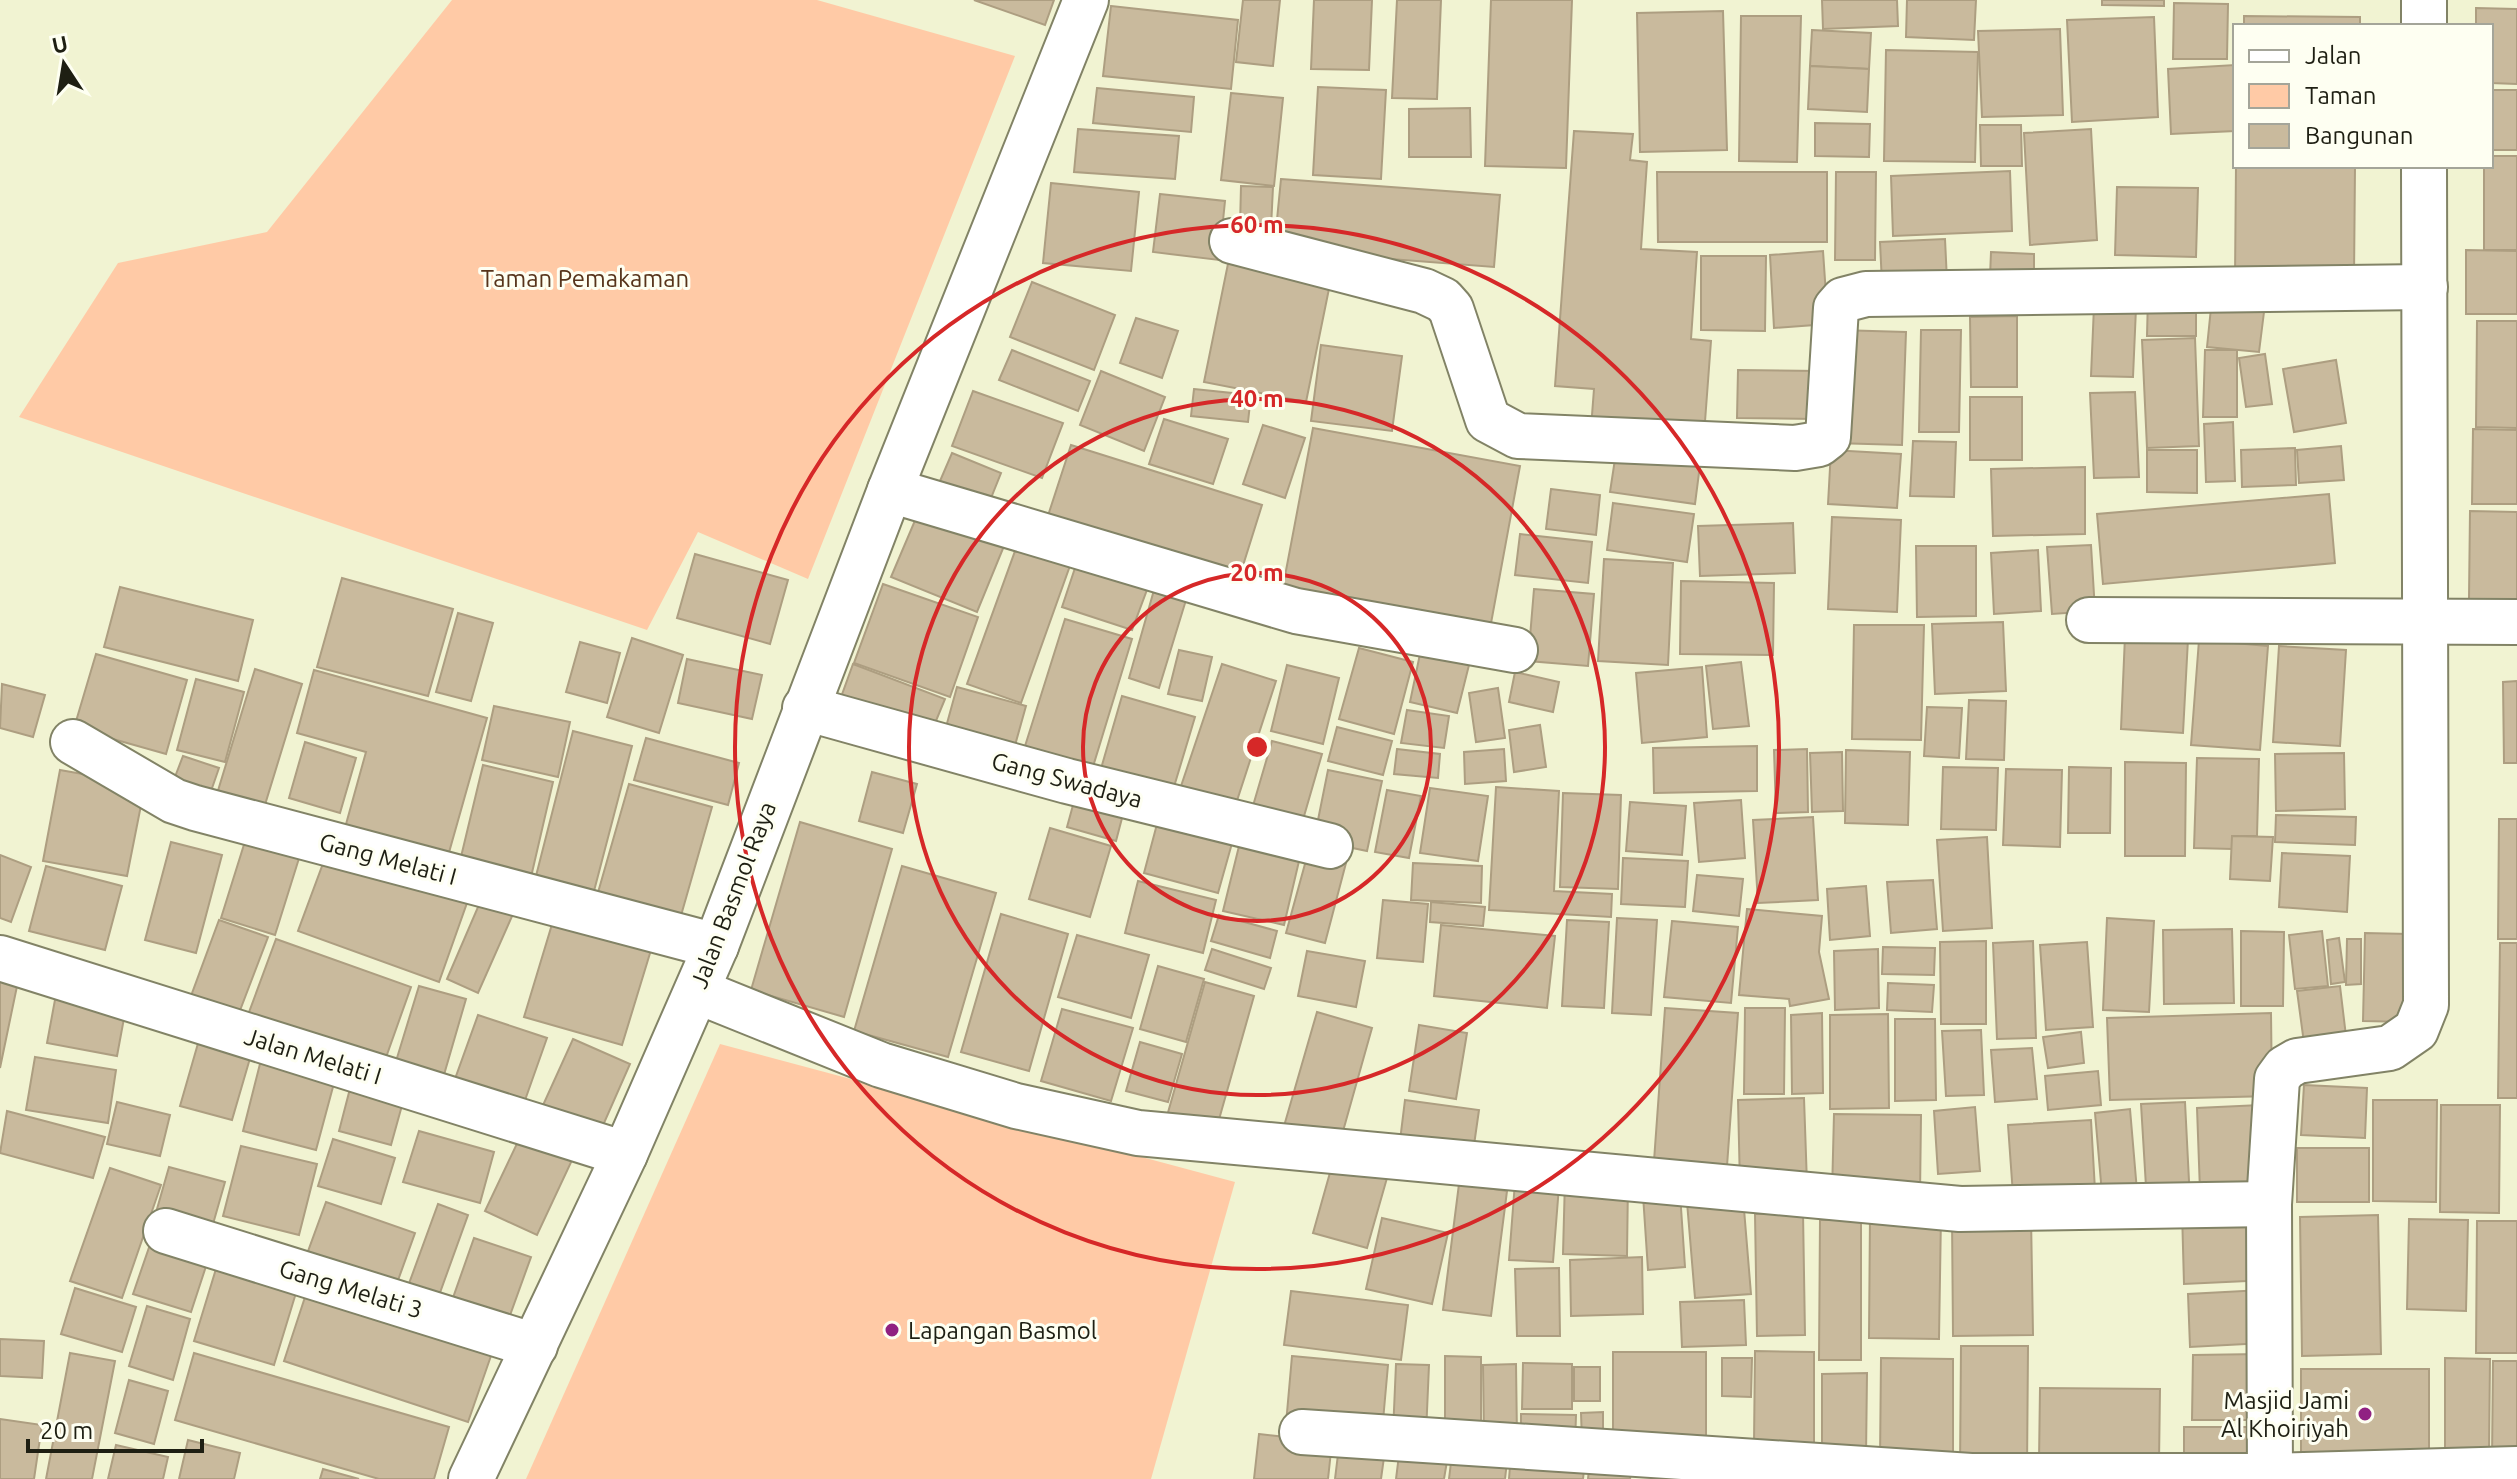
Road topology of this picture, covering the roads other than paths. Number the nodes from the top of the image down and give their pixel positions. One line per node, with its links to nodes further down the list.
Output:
1 (1086, 0): 7 (street, Jalan Basmol Raya)
2 (2424, 0): 3 (street)
3 (2424, 24)
4 (2424, 168): 6 (street)
5 (1232, 241): 6 (street)
6 (2425, 287): 9 (street)
7 (890, 490): 11 (street); 12 (street, Jalan Basmol Raya)
8 (2089, 620): 9 (street)
9 (2423, 622): 10 (street); 19 (street)
10 (2517, 622)
11 (1515, 650)
12 (805, 708): 14 (street, Gang Swadaya); 15 (street, Jalan Basmol Raya)
13 (73, 742): 15 (street, Gang Melati I)
14 (1330, 846)
15 (716, 946): 17 (street, Jalan Basmol Raya)
16 (0, 958): 18 (street, Jalan Melati I)
17 (697, 991): 18 (street, Jalan Basmol Raya); 19 (street)
18 (625, 1154): 21 (street, Jalan Basmol Raya)
19 (2269, 1204): 24 (street)
20 (166, 1231): 21 (street, Gang Melati 3)
21 (535, 1346): 25 (street, Jalan Basmol Raya)
22 (1302, 1432): 24 (street)
23 (2517, 1469): 24 (street)
24 (2270, 1478)
25 (471, 1479)

